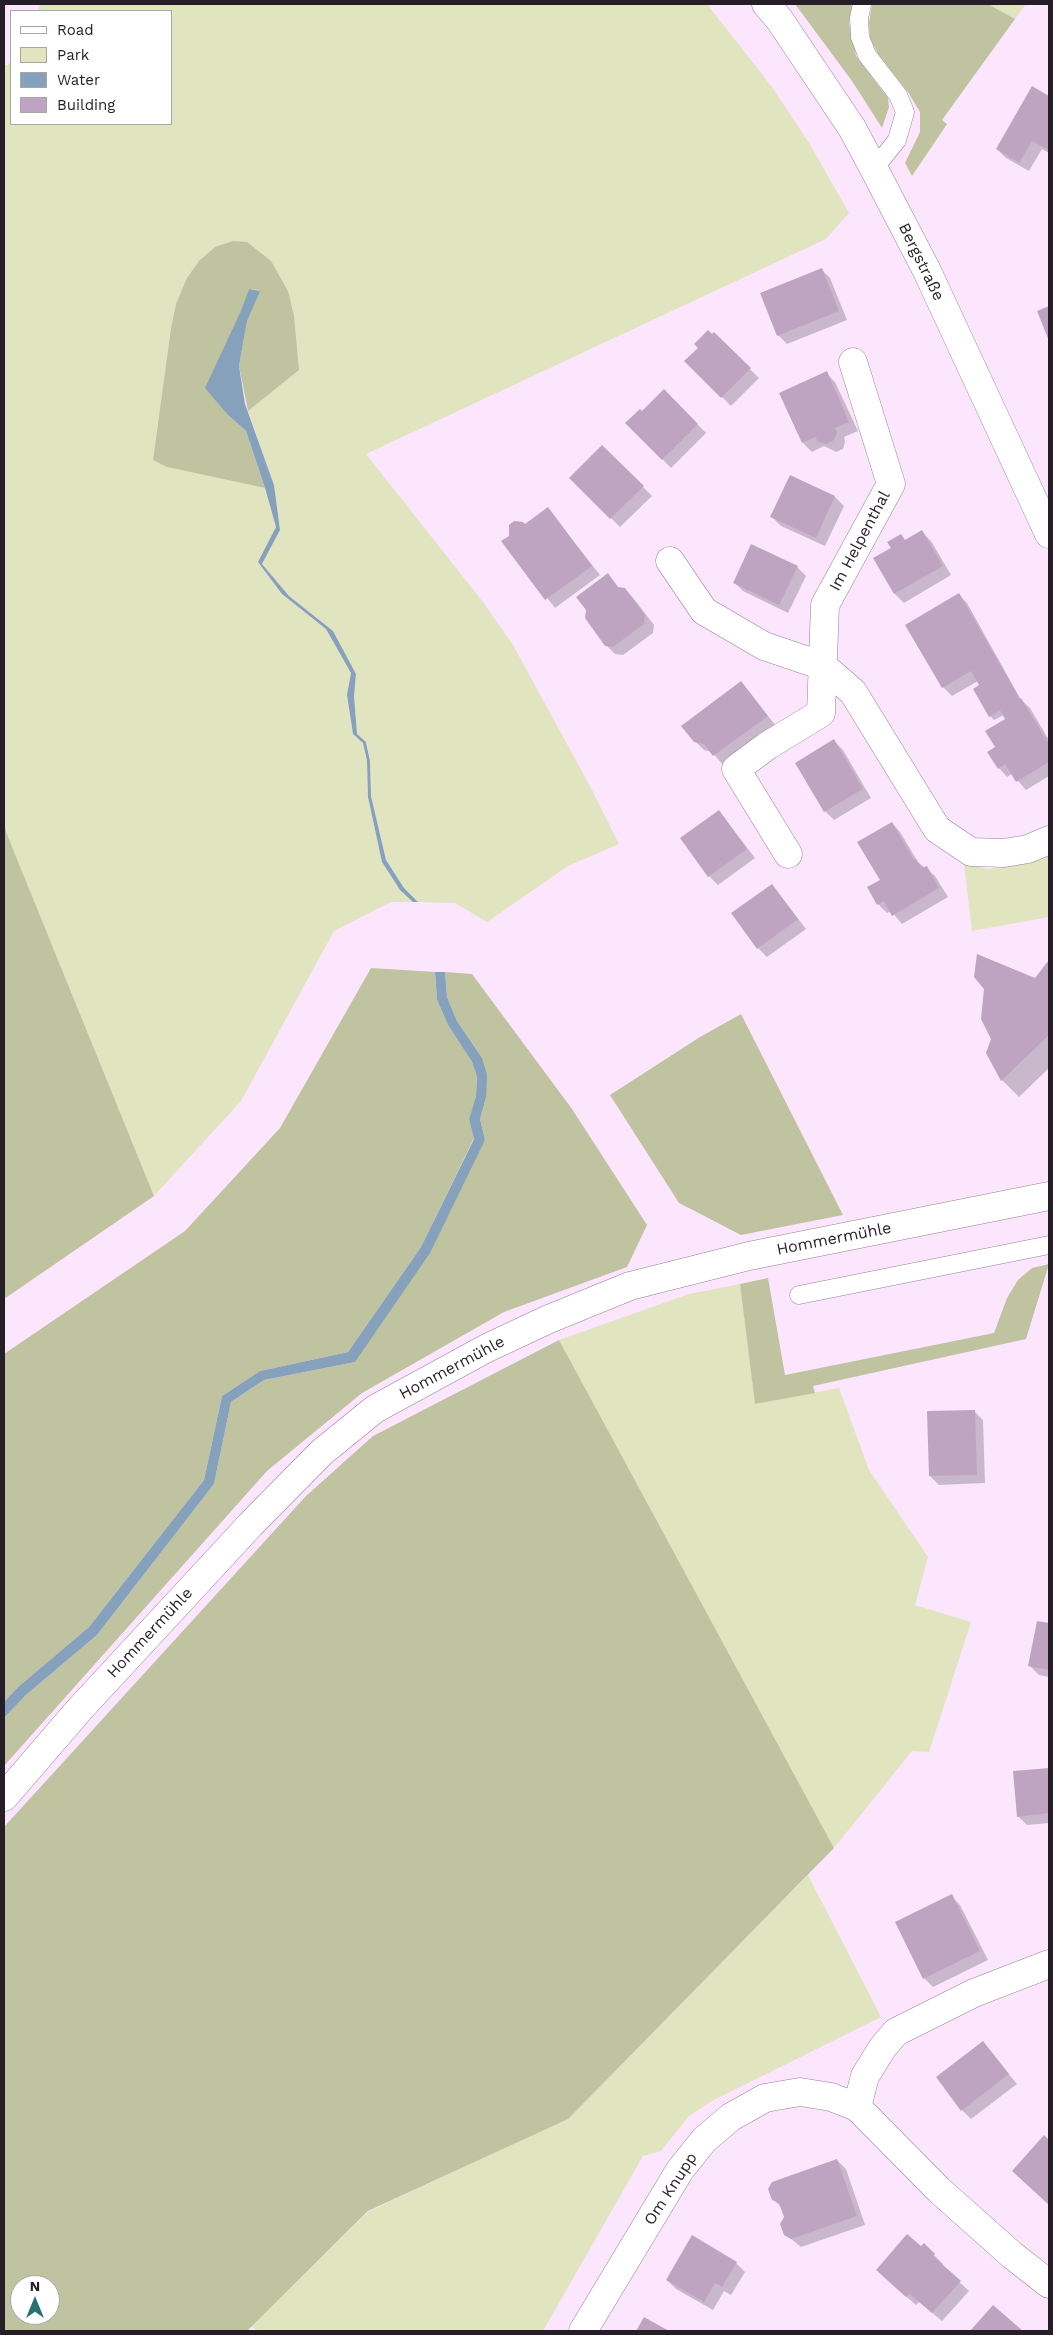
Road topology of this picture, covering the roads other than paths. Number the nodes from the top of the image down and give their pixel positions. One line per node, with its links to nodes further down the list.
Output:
1 (766, 4): 3 (street, Bergstraße)
2 (862, 4): 3 (lane)
3 (874, 169): 5 (street, Bergstraße)
4 (853, 362): 7 (street, Im Helpenthal)
5 (1049, 534)
6 (670, 560): 7 (street)
7 (823, 666): 8 (street); 9 (street, Im Helpenthal)
8 (1049, 840)
9 (788, 854)
10 (1049, 1196): 13 (street, Hommermühle)
11 (1049, 1245): 12 (lane)
12 (799, 1295)
13 (4, 1797)
14 (1049, 1964): 15 (street)
15 (857, 2107): 16 (street, Om Knupp); 17 (street, Om Knupp)
16 (1049, 2284)
17 (583, 2331)

